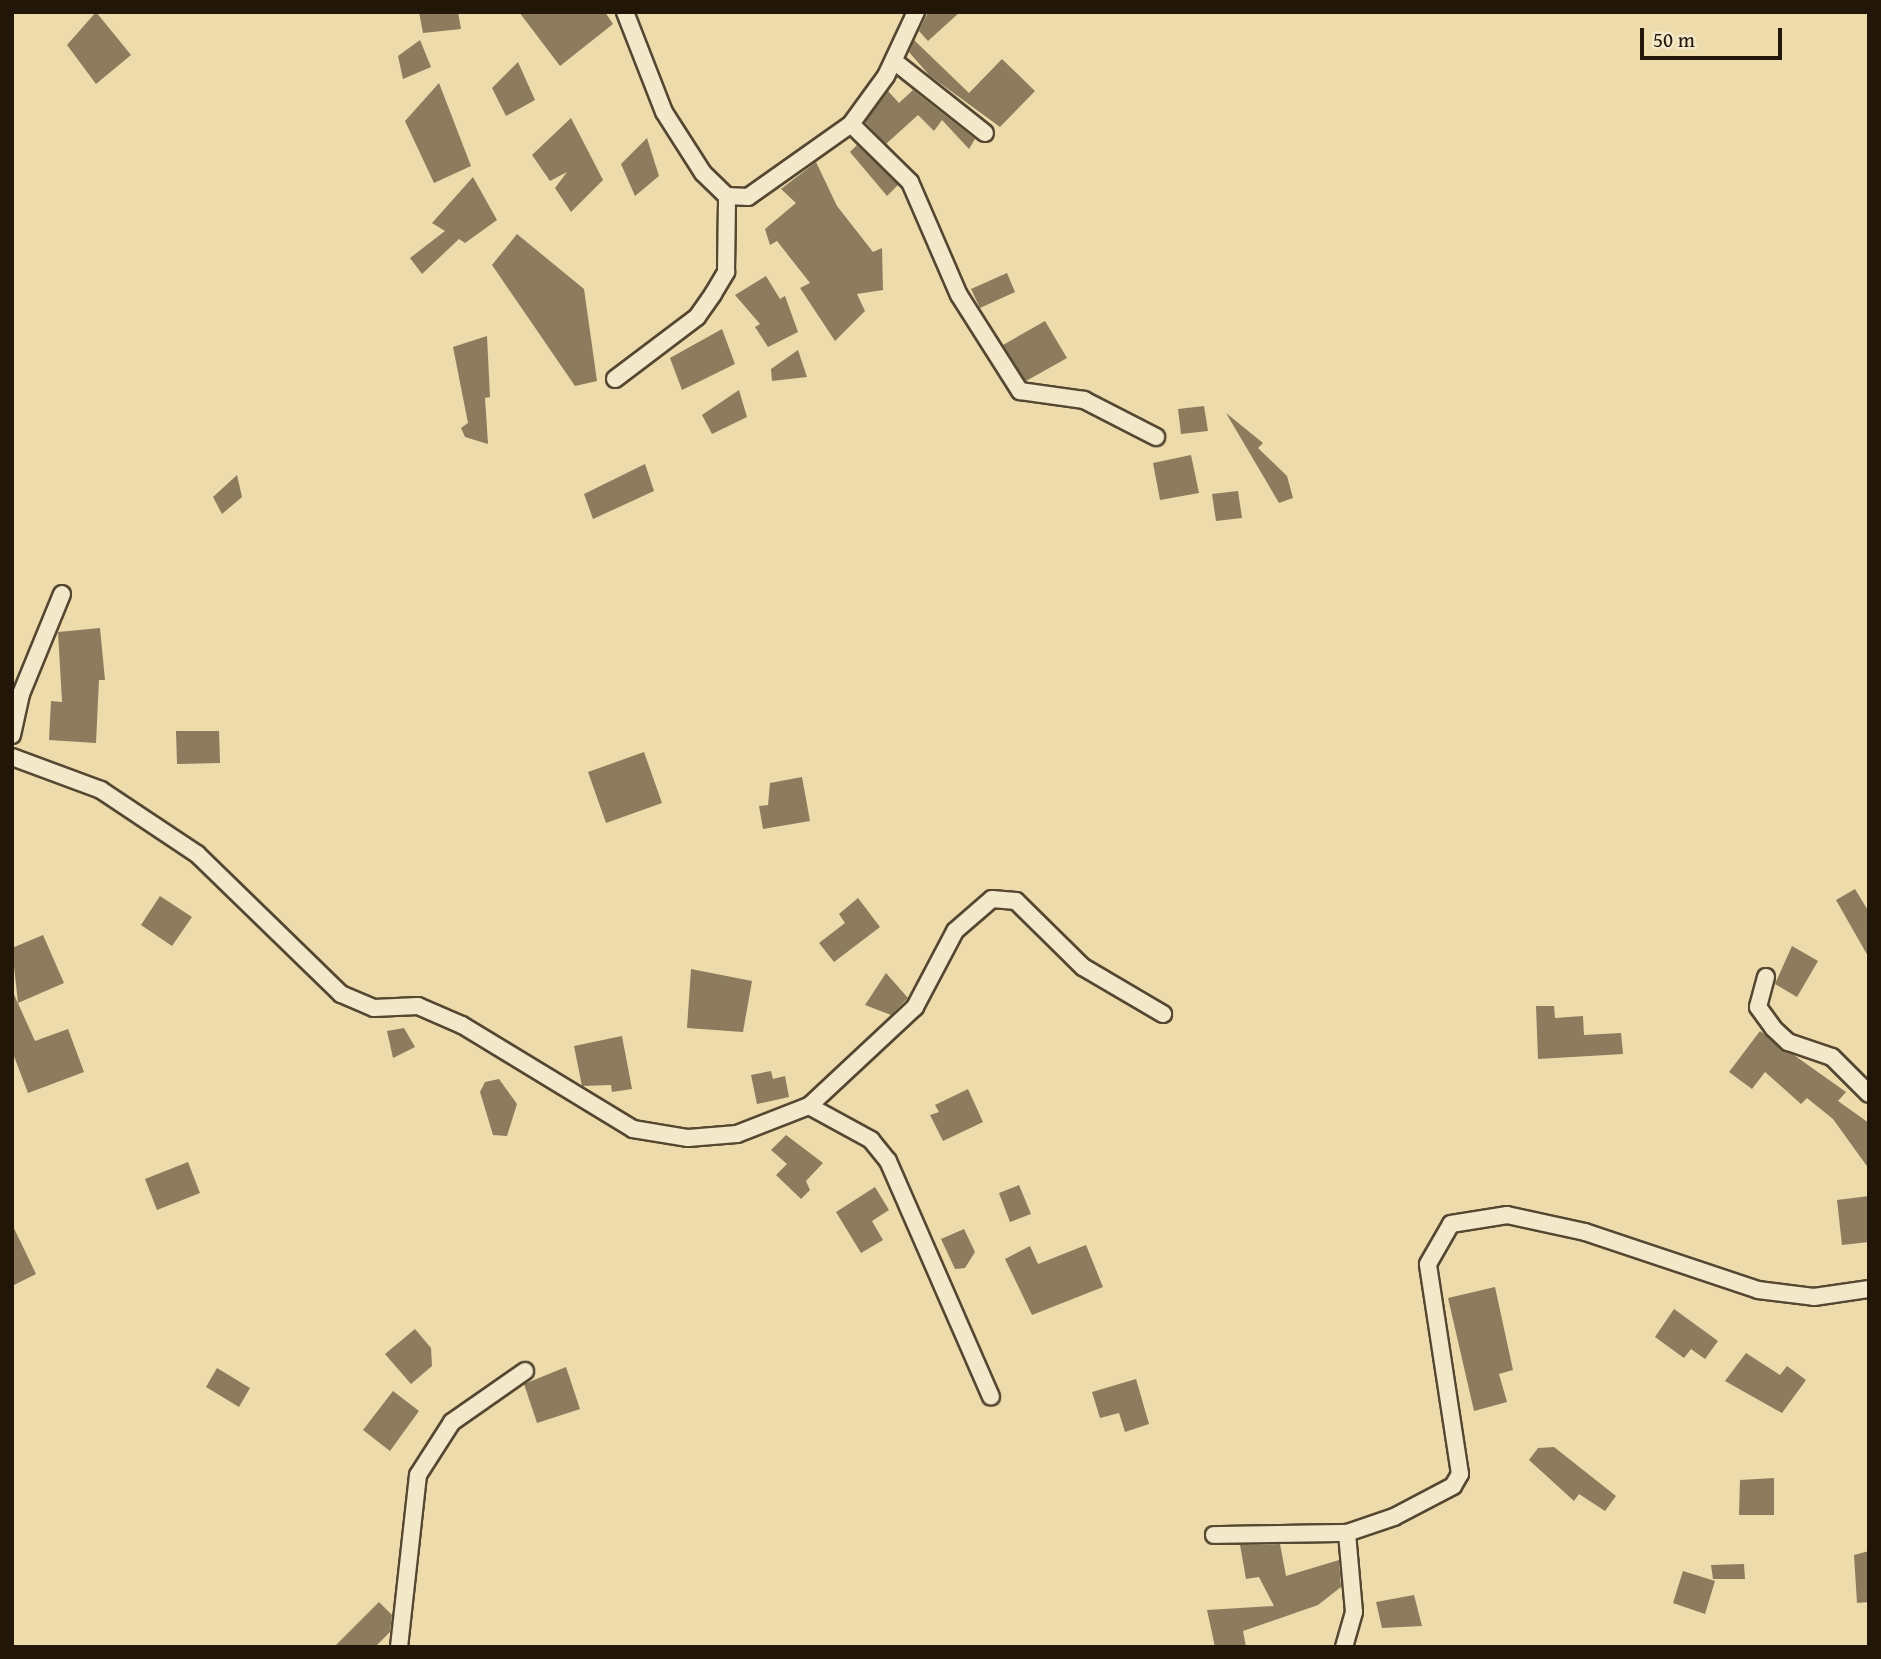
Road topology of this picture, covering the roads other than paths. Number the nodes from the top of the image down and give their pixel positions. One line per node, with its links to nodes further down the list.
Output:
1 (625, 12): 6 (street)
2 (916, 12): 3 (street)
3 (894, 61): 4 (street); 5 (street)
4 (851, 124): 6 (street); 8 (street)
5 (985, 133)
6 (727, 196): 7 (street)
7 (615, 379)
8 (1156, 437)
9 (62, 594): 10 (street)
10 (12, 735)
11 (12, 757): 15 (street)
12 (1766, 977): 14 (street)
13 (1163, 1014): 15 (street)
14 (1869, 1094)
15 (809, 1106): 18 (street)
16 (1869, 1289): 19 (street)
17 (525, 1371): 21 (street)
18 (991, 1397)
19 (1347, 1533): 20 (street); 22 (street)
20 (1214, 1535)
21 (399, 1647)
22 (1345, 1647)

